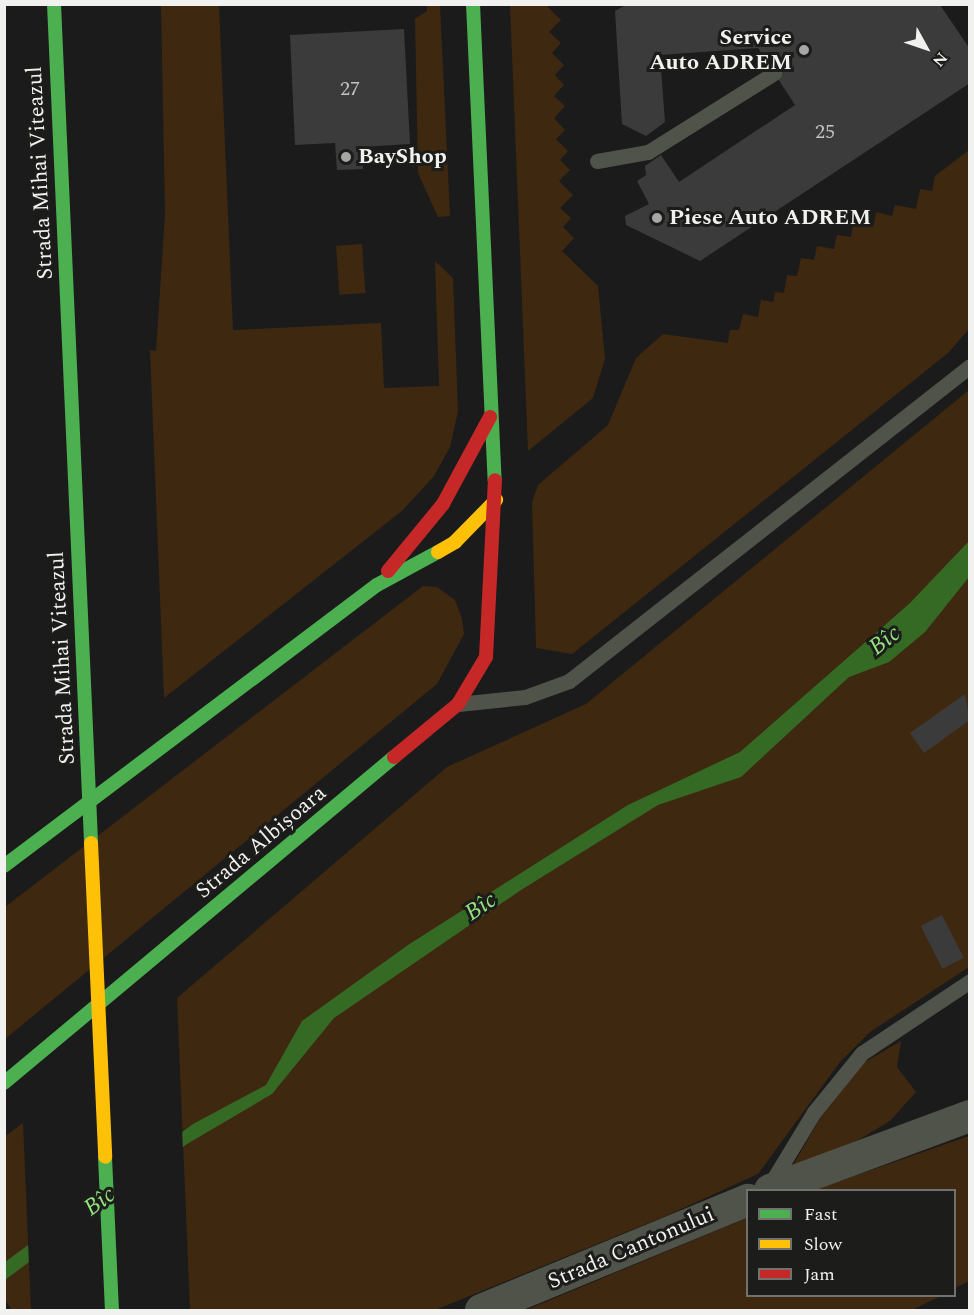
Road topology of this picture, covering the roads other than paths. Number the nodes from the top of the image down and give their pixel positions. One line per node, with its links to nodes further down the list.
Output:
1 (54, 4): 17 (main road, Strada Mihai Viteazul)
2 (473, 4): 6 (main road, Strada Albișoara)
3 (774, 73): 4 (lane)
4 (597, 161)
5 (969, 366): 9 (lane)
6 (491, 416): 7 (main road, Strada Albișoara); 8 (main road)
7 (496, 500): 8 (main road); 9 (main road, Strada Albișoara)
8 (377, 585): 10 (main road)
9 (458, 704): 12 (main road, Strada Albișoara)
10 (4, 867)
11 (969, 981): 14 (lane)
12 (4, 1083)
13 (969, 1116): 15 (street)
14 (769, 1189)
15 (773, 1189)
16 (746, 1200): 18 (street, Strada Cantonului)
17 (112, 1311)
18 (481, 1311)

